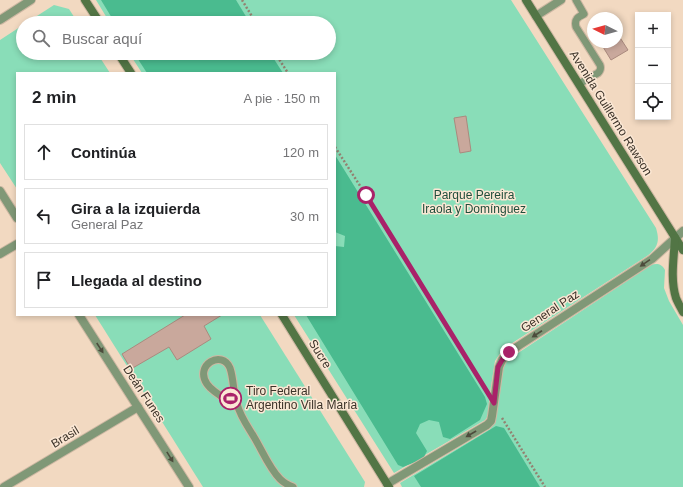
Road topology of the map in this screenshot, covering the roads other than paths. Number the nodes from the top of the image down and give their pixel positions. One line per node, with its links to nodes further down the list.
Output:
1 (31, 0): 8 (street)
2 (85, 0): 6 (main road)
3 (526, 0): 7 (main road, Avenida Guillermo Rawson)
4 (561, 0): 7 (street)
5 (576, 0): 11 (lane)
6 (95, 16)
7 (536, 16): 11 (main road, Avenida Guillermo Rawson)
8 (0, 20)
9 (123, 60): 10 (main road)
10 (130, 72)
11 (579, 84): 15 (main road, Avenida Guillermo Rawson)
12 (0, 191): 13 (street)
13 (16, 216)
14 (683, 231): 15 (street, General Paz)
15 (676, 238): 17 (main road, Avenida Guillermo Rawson); 19 (main road); 24 (street, General Paz, one-way to 24)
16 (16, 245): 18 (street)
17 (683, 250)
18 (0, 254)
19 (683, 312)
20 (80, 316): 23 (street, Deán Funes, one-way to 23)
21 (283, 316): 24 (main road, Sucre)
22 (237, 406): 22 (lane); 27 (lane)
23 (138, 407): 25 (street, Brasil); 26 (street, Deán Funes, one-way to 26)
24 (388, 486)
25 (4, 487)
26 (189, 487)
27 (293, 487)

